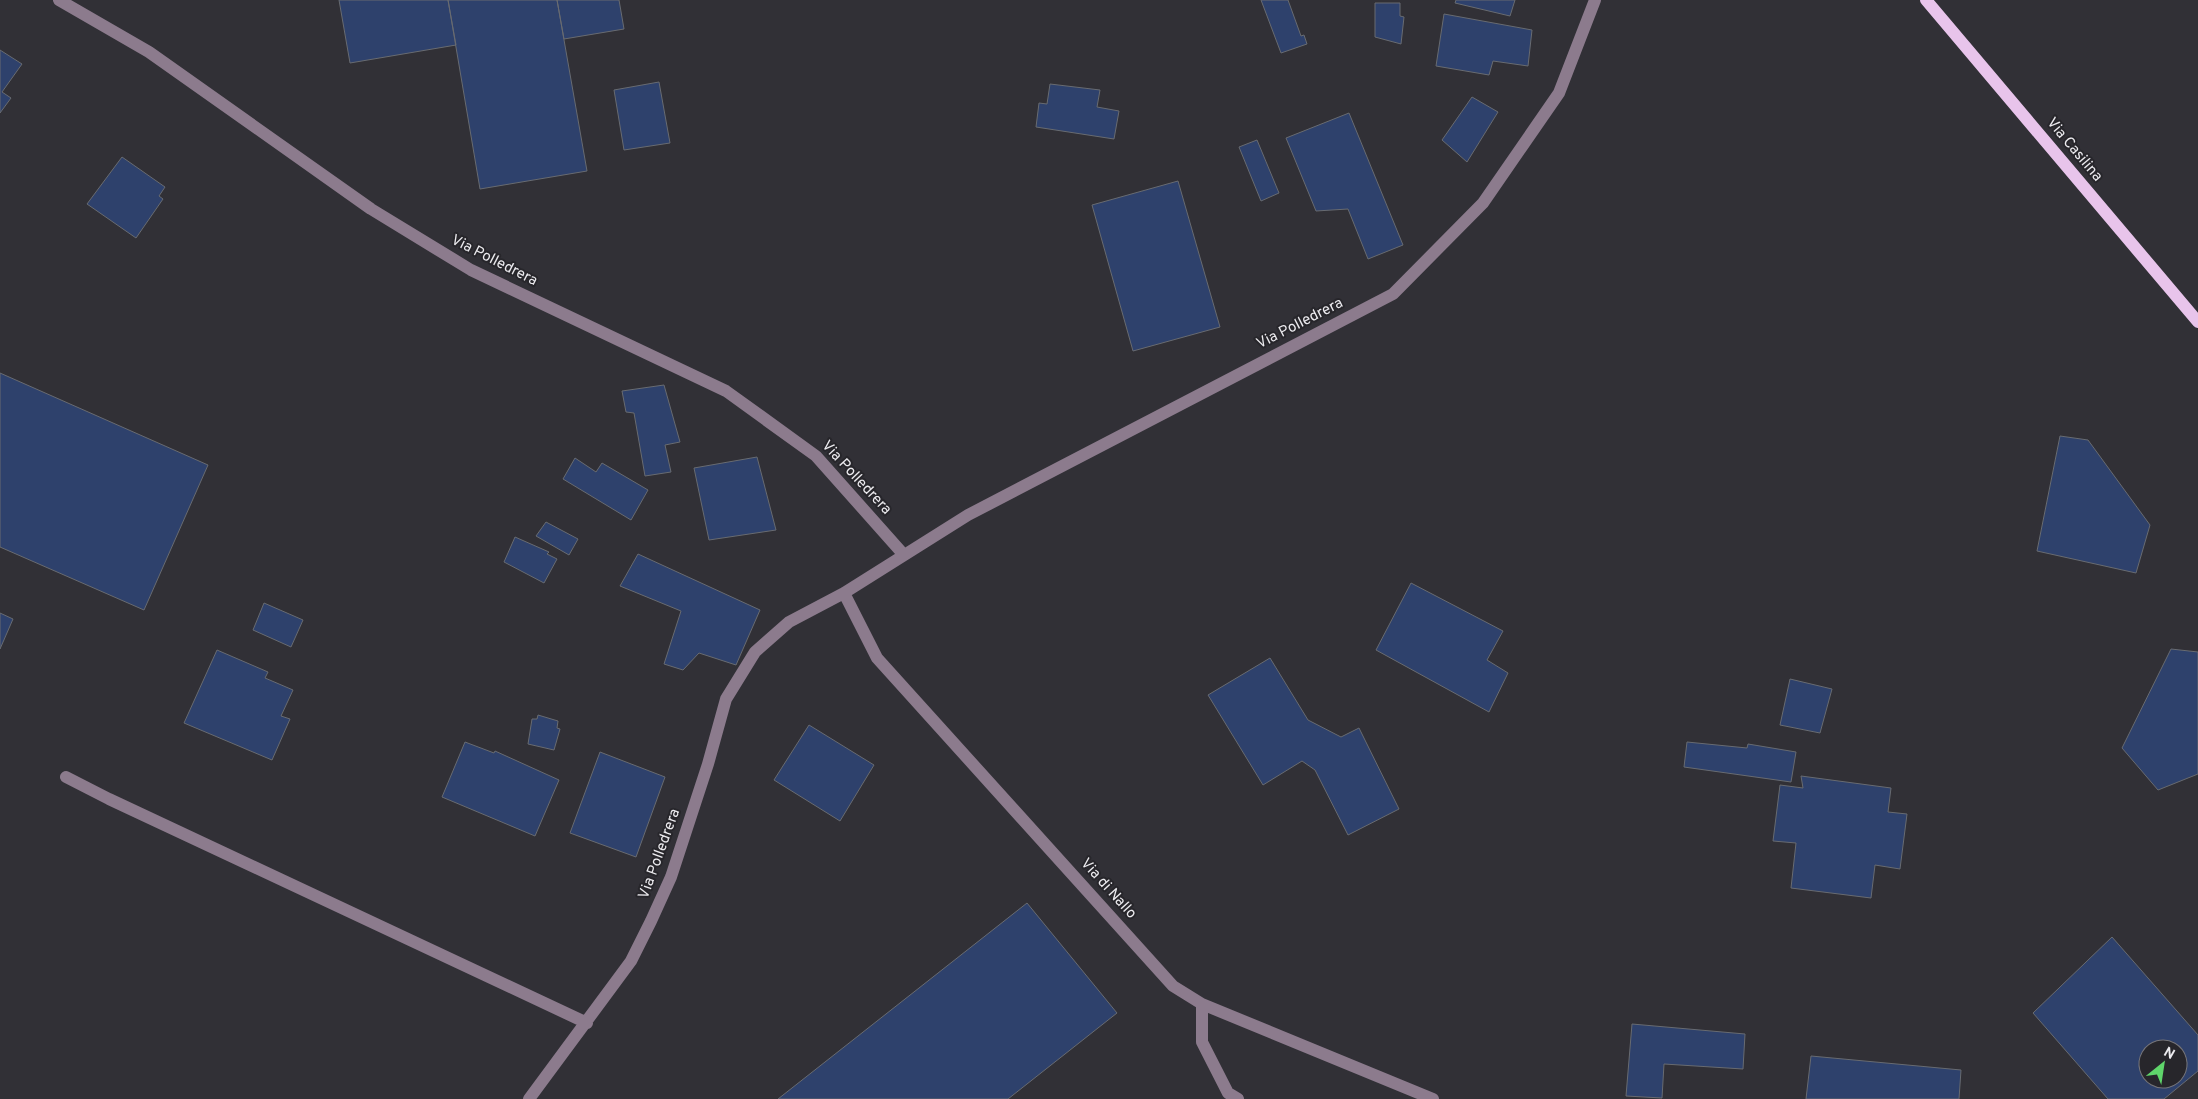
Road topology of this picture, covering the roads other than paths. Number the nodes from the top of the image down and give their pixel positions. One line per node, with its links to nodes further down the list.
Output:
1 (59, 0): 5 (street, Via Polledrera)
2 (1595, 0): 5 (street, Via Polledrera)
3 (1926, 0): 4 (main road, Via Casilina)
4 (2198, 322)
5 (904, 555): 6 (street, Via Polledrera)
6 (844, 593): 8 (street, Via di Nallo); 9 (street, Via Polledrera)
7 (66, 777): 9 (street)
8 (1202, 1004): 11 (street); 12 (street, Via di Nallo)
9 (587, 1023): 10 (street, Via Polledrera)
10 (529, 1099)
11 (1238, 1099)
12 (1433, 1099)

